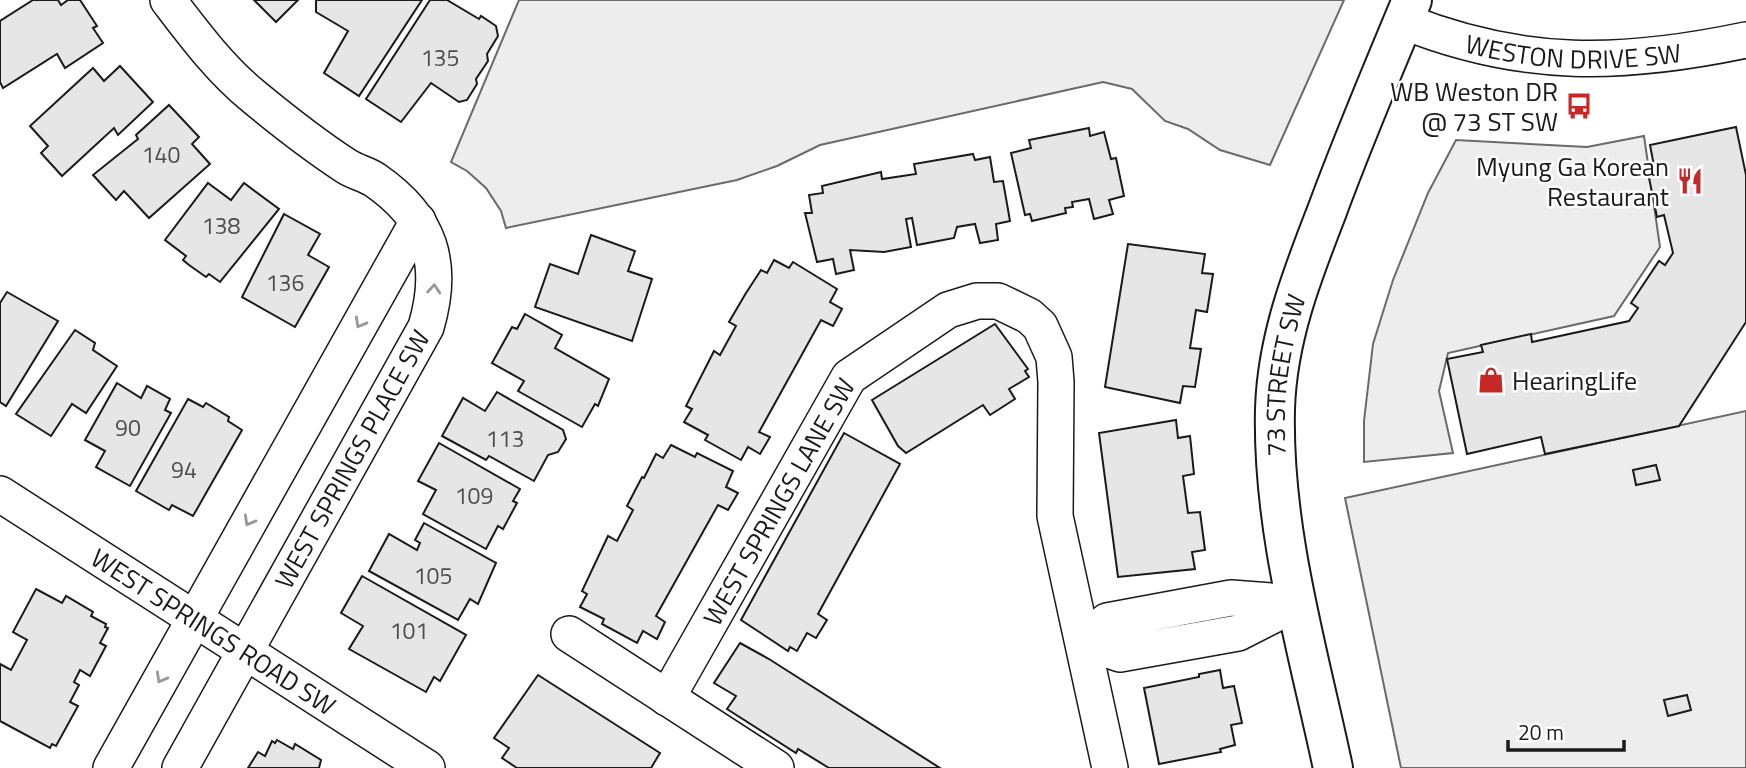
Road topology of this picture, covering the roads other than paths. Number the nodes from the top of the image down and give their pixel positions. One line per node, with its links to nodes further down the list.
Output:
1 (169, 0): 4 (street, WEST SPRINGS PLACE SW)
2 (1407, 11): 3 (street, WESTON DRIVE SW); 6 (street, 73 STREET SW)
3 (1746, 40)
4 (418, 221): 7 (street, one-way to 7); 10 (street, WEST SPRINGS PLACE SW, one-way to 4)
5 (0, 494): 7 (street, WEST SPRINGS ROAD SW)
6 (1297, 603): 9 (street); 17 (street, 73 STREET SW)
7 (194, 618): 10 (street, WEST SPRINGS ROAD SW); 12 (street, one-way to 12)
8 (569, 634): 11 (street)
9 (1084, 642): 11 (street, WEST SPRINGS LANE SW); 16 (street, WEST SPRINGS LANE SW)
10 (245, 652): 13 (street, WEST SPRINGS PLACE SW); 14 (street, WEST SPRINGS ROAD SW)
11 (667, 698): 15 (street)
12 (111, 768)
13 (180, 768)
14 (427, 768)
15 (776, 768)
16 (1110, 768)
17 (1333, 768)

